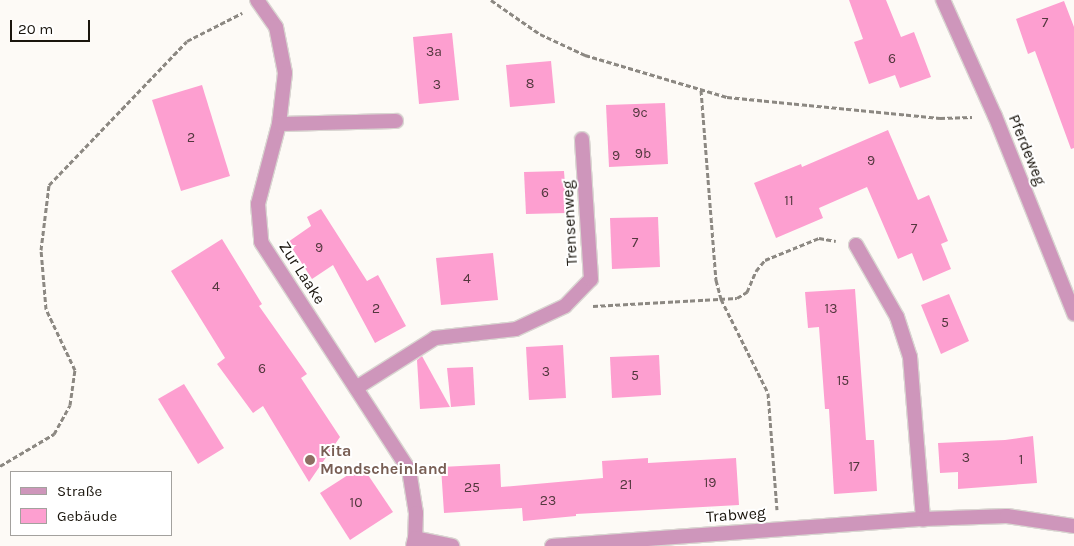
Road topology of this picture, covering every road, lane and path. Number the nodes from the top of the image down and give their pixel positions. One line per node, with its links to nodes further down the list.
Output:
1 (491, 0): 4 (path)
2 (943, 0): 5 (street, Pferdeweg)
3 (259, 2): 7 (street, Zur Laake); 14 (path)
4 (701, 90): 5 (path); 10 (path)
5 (995, 116): 12 (street, Pferdeweg)
6 (396, 121): 7 (street)
7 (280, 124): 13 (street, Zur Laake)
8 (582, 139): 11 (street, Trensenweg)
9 (856, 245): 10 (path); 15 (street)
10 (721, 300): 11 (path); 17 (path)
11 (565, 306): 13 (street, Trensenweg)
12 (1074, 314)
13 (356, 388): 18 (street, Zur Laake)
14 (0, 466)
15 (923, 519): 16 (street, Trabweg); 17 (street, Trabweg)
16 (1074, 526)
17 (778, 529): 20 (street, Trabweg)
18 (414, 542): 19 (street)
19 (452, 546)
20 (552, 546)

